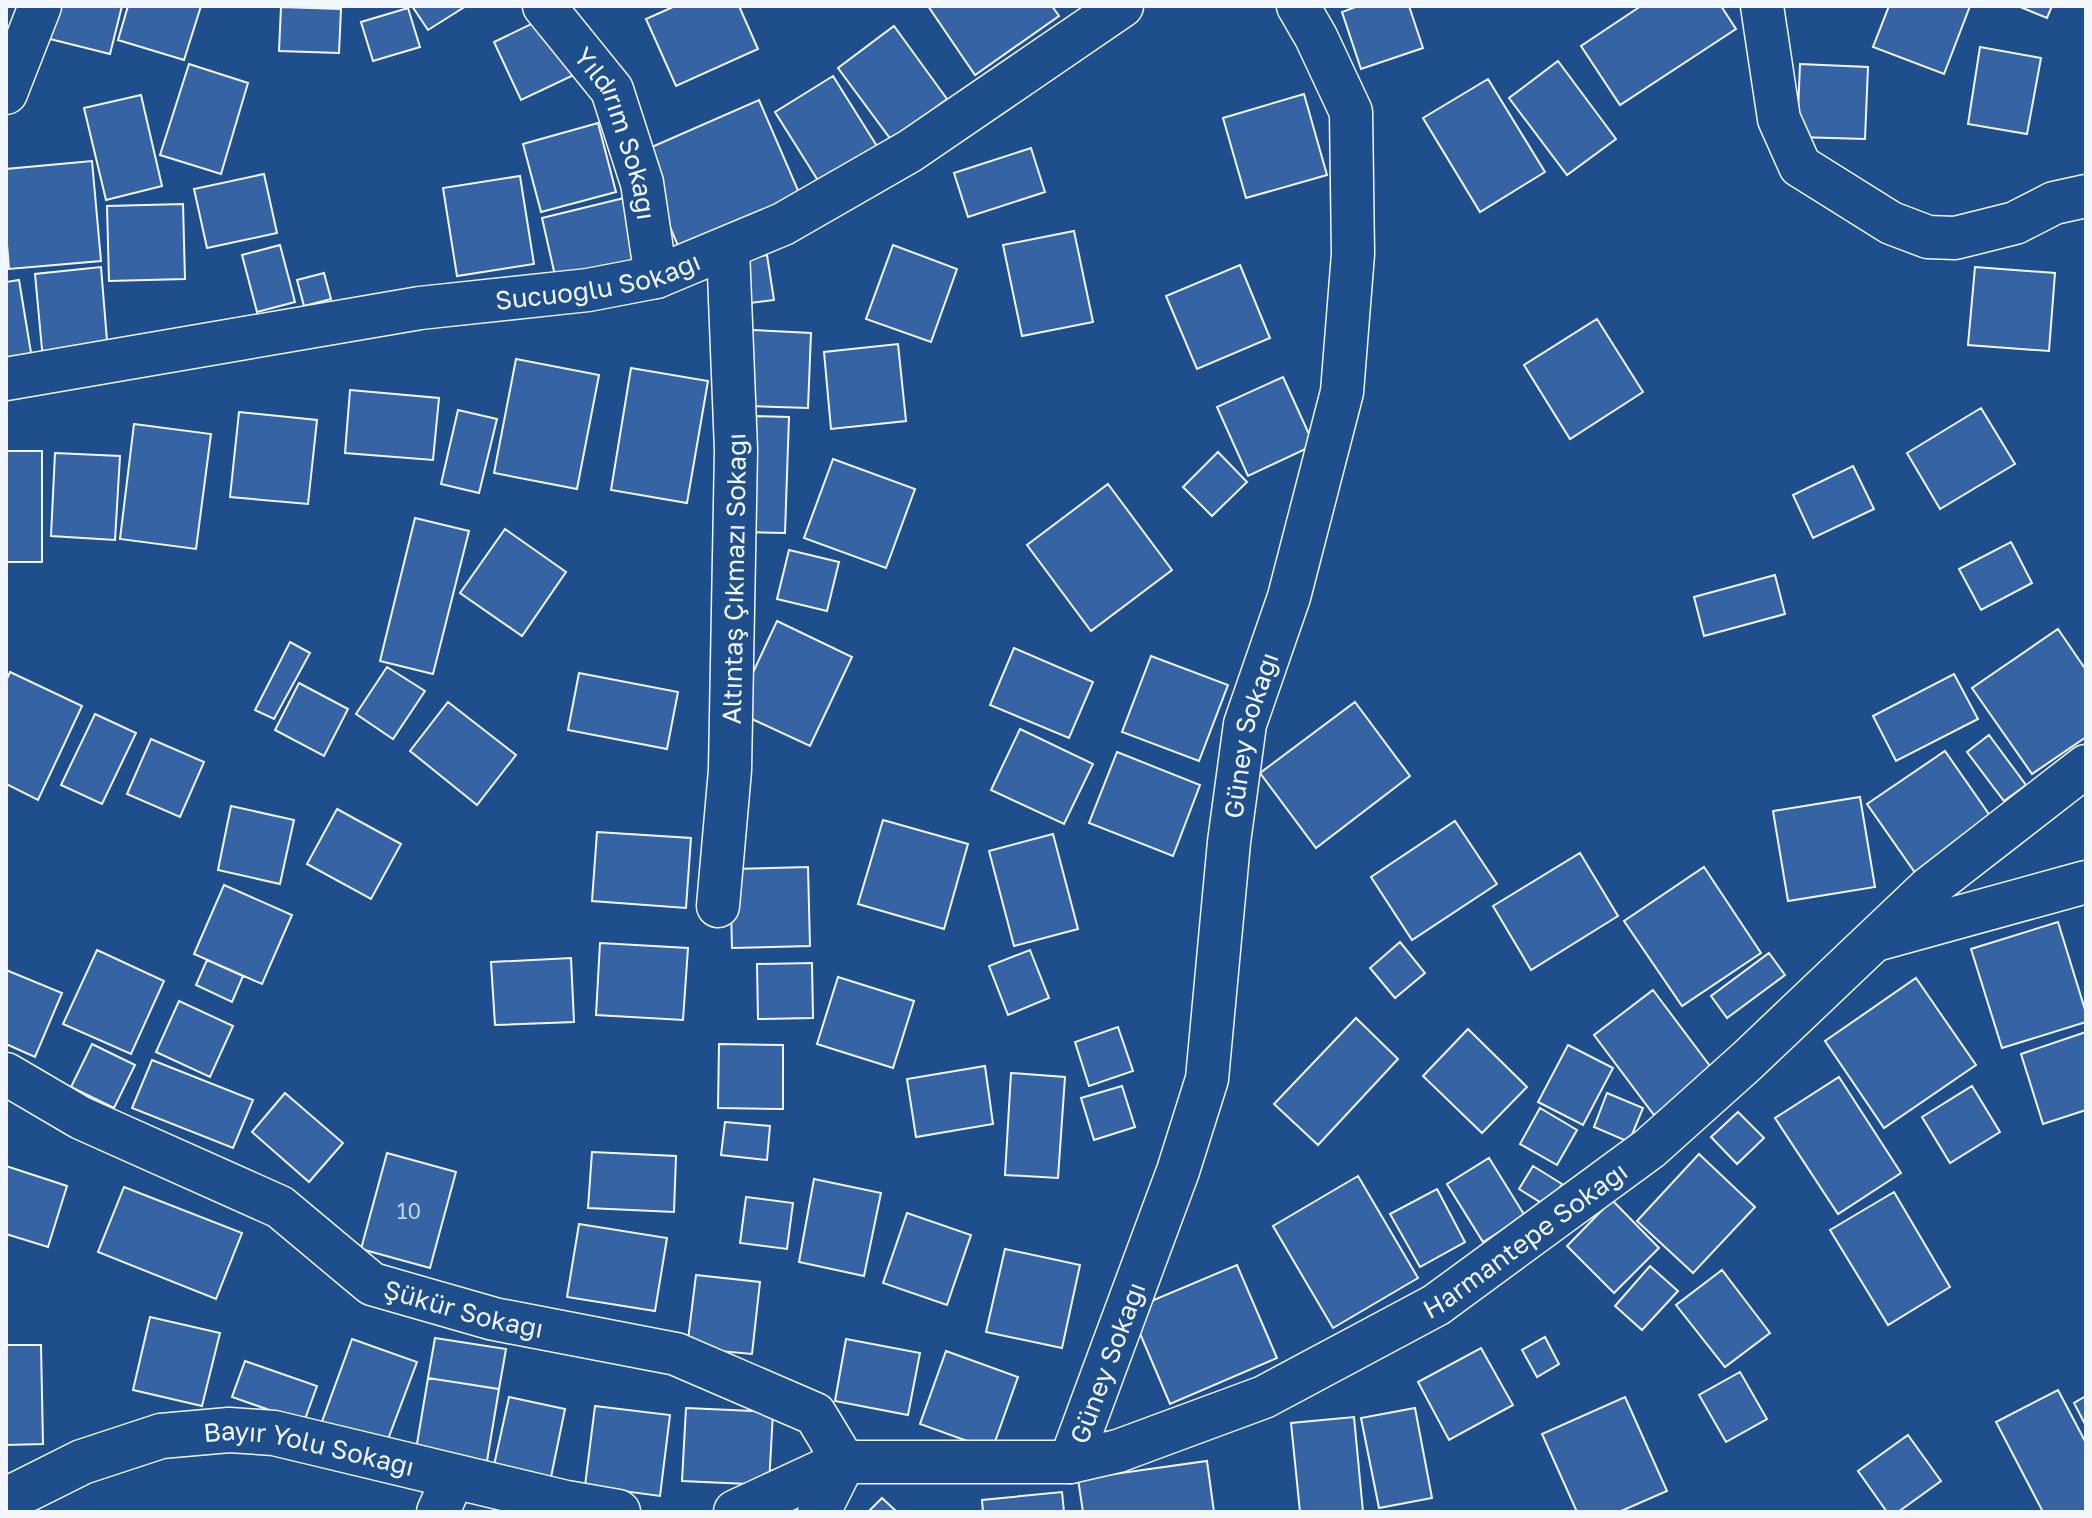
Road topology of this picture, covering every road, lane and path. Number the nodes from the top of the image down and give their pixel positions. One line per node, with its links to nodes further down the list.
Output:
1 (40, 6): 6 (street)
2 (544, 6): 9 (street, Yıldırım Sokağı)
3 (1122, 6): 8 (street, Sucuoğlu Sokağı)
4 (1298, 6): 17 (street, Güney Sokağı)
5 (1762, 6): 7 (street)
6 (6, 93)
7 (2086, 196)
8 (728, 249): 9 (street, Sucuoğlu Sokağı); 13 (street, Altıntaş Çıkmazı Sokağı)
9 (656, 277): 10 (street, Sucuoğlu Sokağı)
10 (6, 379)
11 (2086, 766): 14 (street, Harmantepe Sokağı)
12 (2086, 882): 14 (street)
13 (718, 906)
14 (1874, 941): 17 (street, Harmantepe Sokağı)
15 (6, 1074): 16 (street, Şükür Sokağı)
16 (844, 1462): 17 (street, Harmantepe Sokağı); 21 (street); 22 (street)
17 (1070, 1462)
18 (446, 1494): 19 (street, Bayır Yolu Sokağı); 20 (street, Bayır Yolu Sokağı)
19 (6, 1500)
20 (618, 1512)
21 (736, 1512)
22 (819, 1512)

